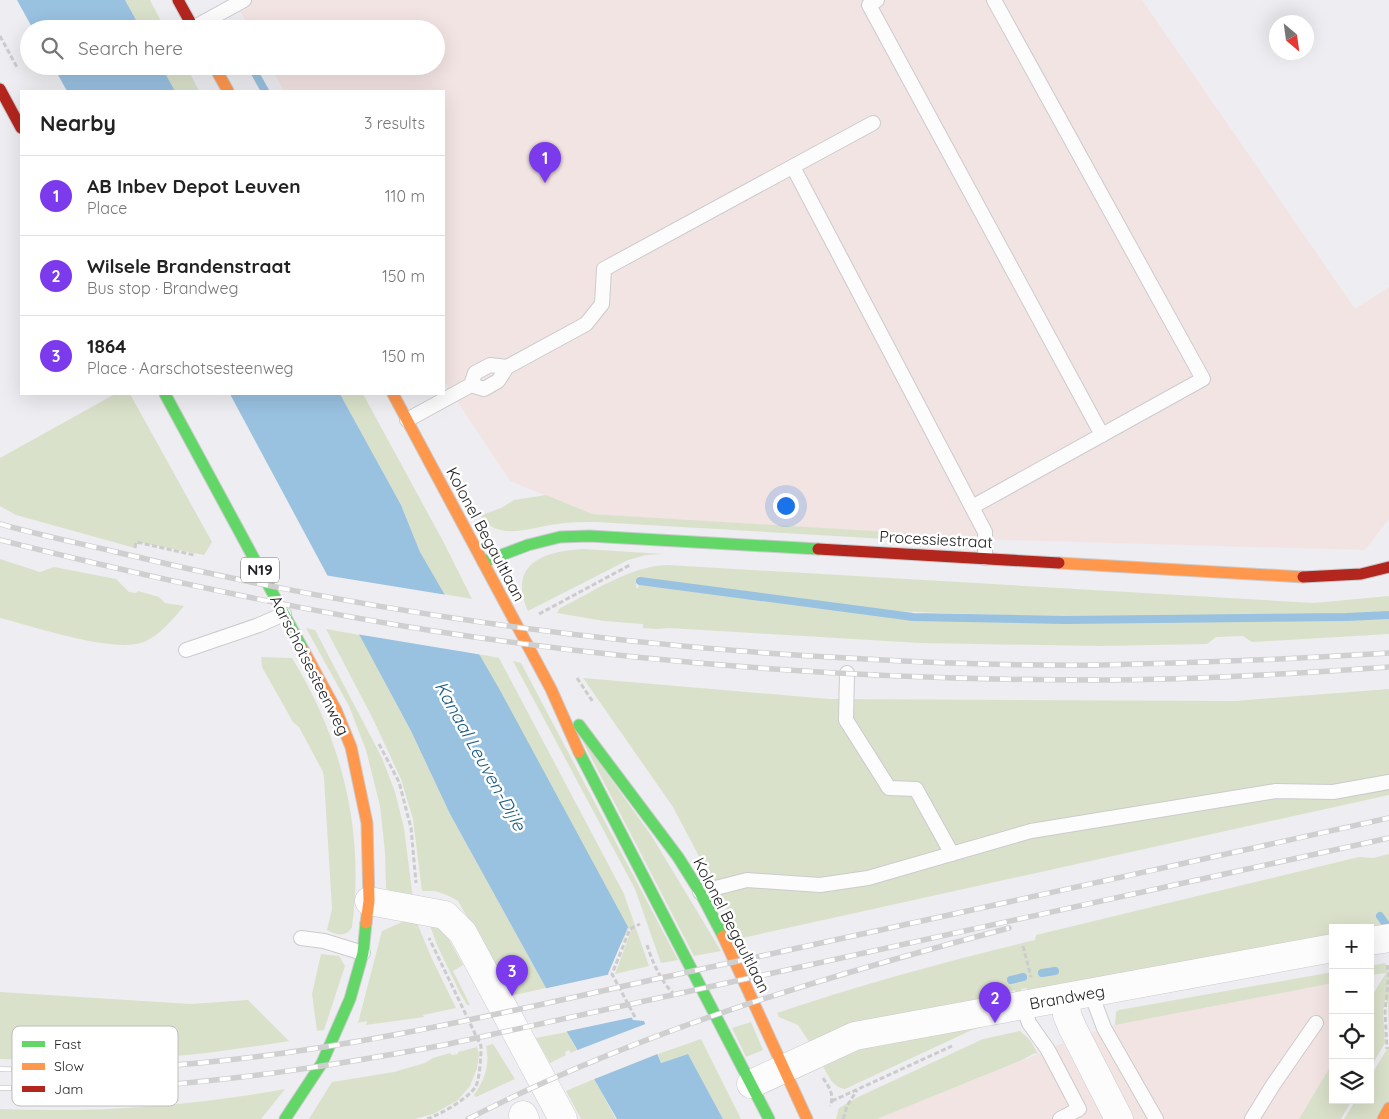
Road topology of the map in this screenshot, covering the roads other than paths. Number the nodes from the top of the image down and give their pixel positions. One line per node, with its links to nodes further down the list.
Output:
1 (178, 0): 5 (main road)
2 (244, 0): 6 (lane)
3 (994, 0): 16 (lane)
4 (871, 2): 16 (lane)
5 (189, 20)
6 (208, 20)
7 (219, 75): 9 (main road)
8 (0, 89): 11 (main road)
9 (227, 90)
10 (872, 123): 12 (lane)
11 (20, 126)
12 (793, 167): 15 (lane); 17 (lane)
13 (166, 395): 21 (main road, Aarschotsesteenweg / N19)
14 (394, 395): 15 (main road, Kolonel Begaultlaan)
15 (407, 420): 19 (main road, Kolonel Begaultlaan)
16 (1102, 435): 17 (lane)
17 (972, 507): 18 (lane)
18 (985, 558): 19 (main road, Processiestraat); 20 (main road, Processiestraat)
19 (483, 562): 24 (main road, Kolonel Begaultlaan)
20 (1389, 566)
21 (284, 614): 22 (lane); 28 (main road, Aarschotsesteenweg / N19)
22 (186, 650)
23 (847, 673): 26 (lane)
24 (551, 689): 27 (main road, Kolonel Begaultlaan); 38 (main road, Kolonel Begaultlaan)
25 (1389, 782): 26 (lane)
26 (952, 854): 27 (lane)
27 (700, 892): 37 (main road, Kolonel Begaultlaan)
28 (369, 901): 33 (main road, Aarschotsesteenweg / N19); 42 (street)
29 (301, 938): 33 (lane)
30 (1374, 943): 32 (street)
31 (1329, 949): 34 (street, Brandweg)
32 (1388, 951)
33 (363, 953): 41 (main road, Aarschotsesteenweg / N19)
34 (1079, 995): 35 (street, Brandweg); 46 (street); 47 (lane)
35 (1022, 1006): 37 (street, Brandweg); 40 (lane)
36 (1316, 1023): 48 (lane)
37 (784, 1069): 38 (street, Brandweg); 44 (main road, Kolonel Begaultlaan)
38 (751, 1084): 43 (main road, Kolonel Begaultlaan)
39 (1389, 1108): 49 (main road)
40 (1081, 1114): 45 (lane)
41 (286, 1119)
42 (563, 1119)
43 (769, 1119)
44 (807, 1119)
45 (1060, 1119)
46 (1119, 1119)
47 (1156, 1119)
48 (1252, 1119)
49 (1383, 1119)

